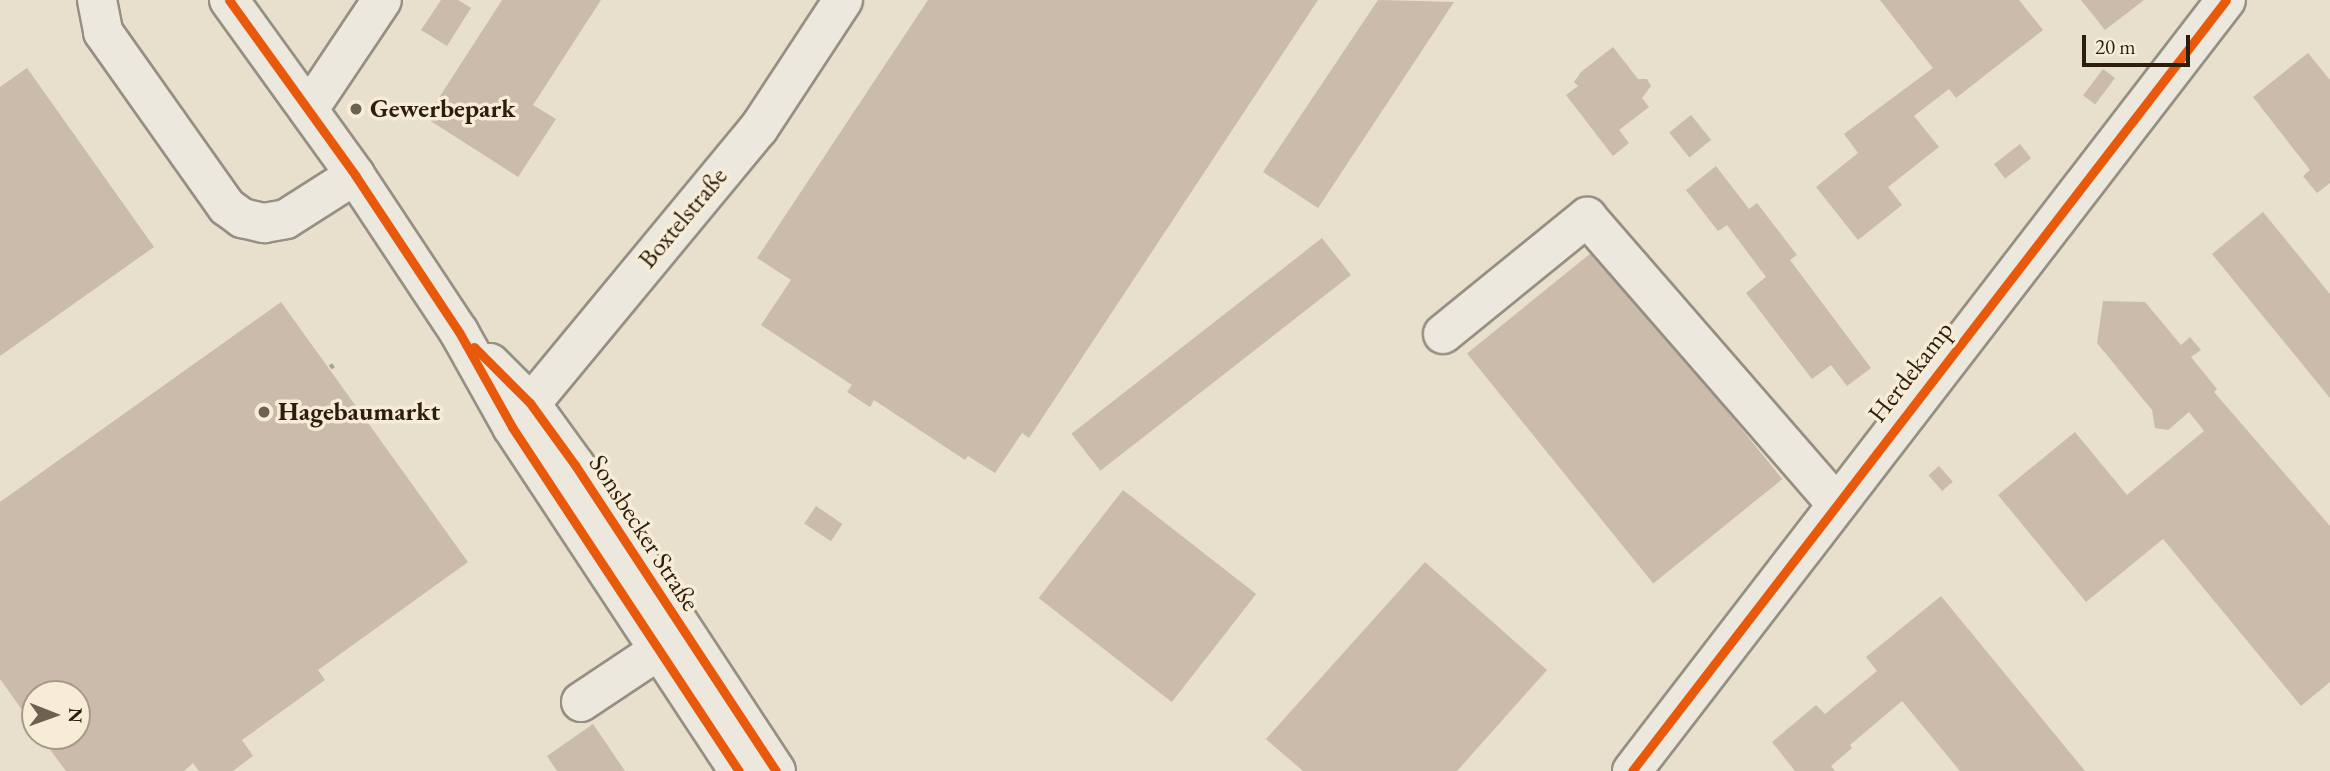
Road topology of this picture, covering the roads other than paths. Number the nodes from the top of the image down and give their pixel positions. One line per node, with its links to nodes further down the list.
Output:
1 (97, 0): 7 (street)
2 (229, 0): 6 (street, Sonsbecker Straße)
3 (382, 0): 6 (street)
4 (843, 0): 9 (street, Boxtelstraße)
5 (2226, 0): 10 (street, Herdekamp)
6 (309, 109): 7 (street, Sonsbecker Straße)
7 (355, 175): 9 (street, Sonsbecker Straße)
8 (1443, 334): 10 (street)
9 (521, 415): 11 (street, Sonsbecker Straße)
10 (1836, 503): 15 (street, Herdekamp)
11 (672, 641): 12 (street); 13 (street, Sonsbecker Straße); 14 (street, Sonsbecker Straße)
12 (581, 702)
13 (739, 771)
14 (776, 771)
15 (1632, 771)

